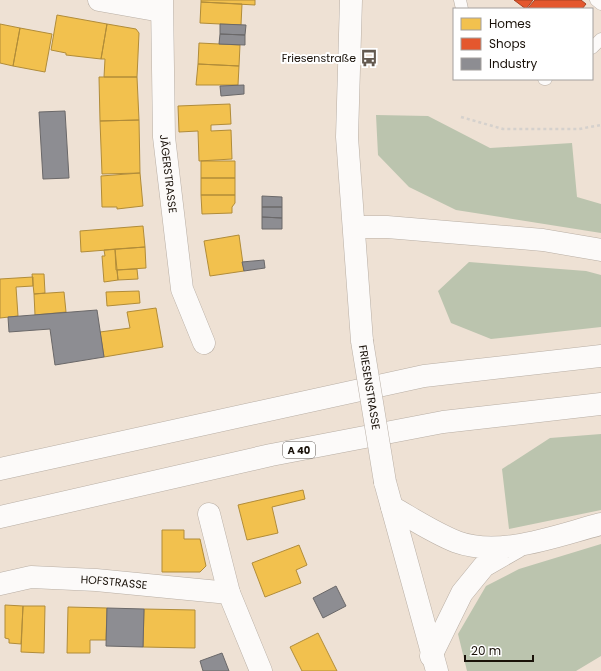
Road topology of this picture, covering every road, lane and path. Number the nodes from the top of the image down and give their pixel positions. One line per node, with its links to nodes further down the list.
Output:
1 (98, 0): 5 (main road)
2 (351, 0): 10 (main road, FRIESENSTRASSE)
3 (596, 0): 4 (lane)
4 (601, 4)
5 (162, 5): 12 (main road, JÄGERSTRASSE)
6 (601, 39): 7 (lane)
7 (593, 47)
8 (461, 118): 9 (path)
9 (601, 125)
10 (354, 227): 11 (main road); 16 (main road, FRIESENSTRASSE, bridge)
11 (601, 250)
12 (204, 342)
13 (601, 356): 15 (main road)
14 (601, 404): 18 (main road, A 40)
15 (0, 469)
16 (392, 507): 20 (main road); 23 (main road, FRIESENSTRASSE)
17 (209, 514): 22 (main road)
18 (0, 517)
19 (601, 524): 20 (main road)
20 (520, 545): 23 (main road)
21 (0, 584): 22 (main road, HOFSTRASSE)
22 (229, 593): 24 (main road)
23 (434, 663)
24 (261, 671)

